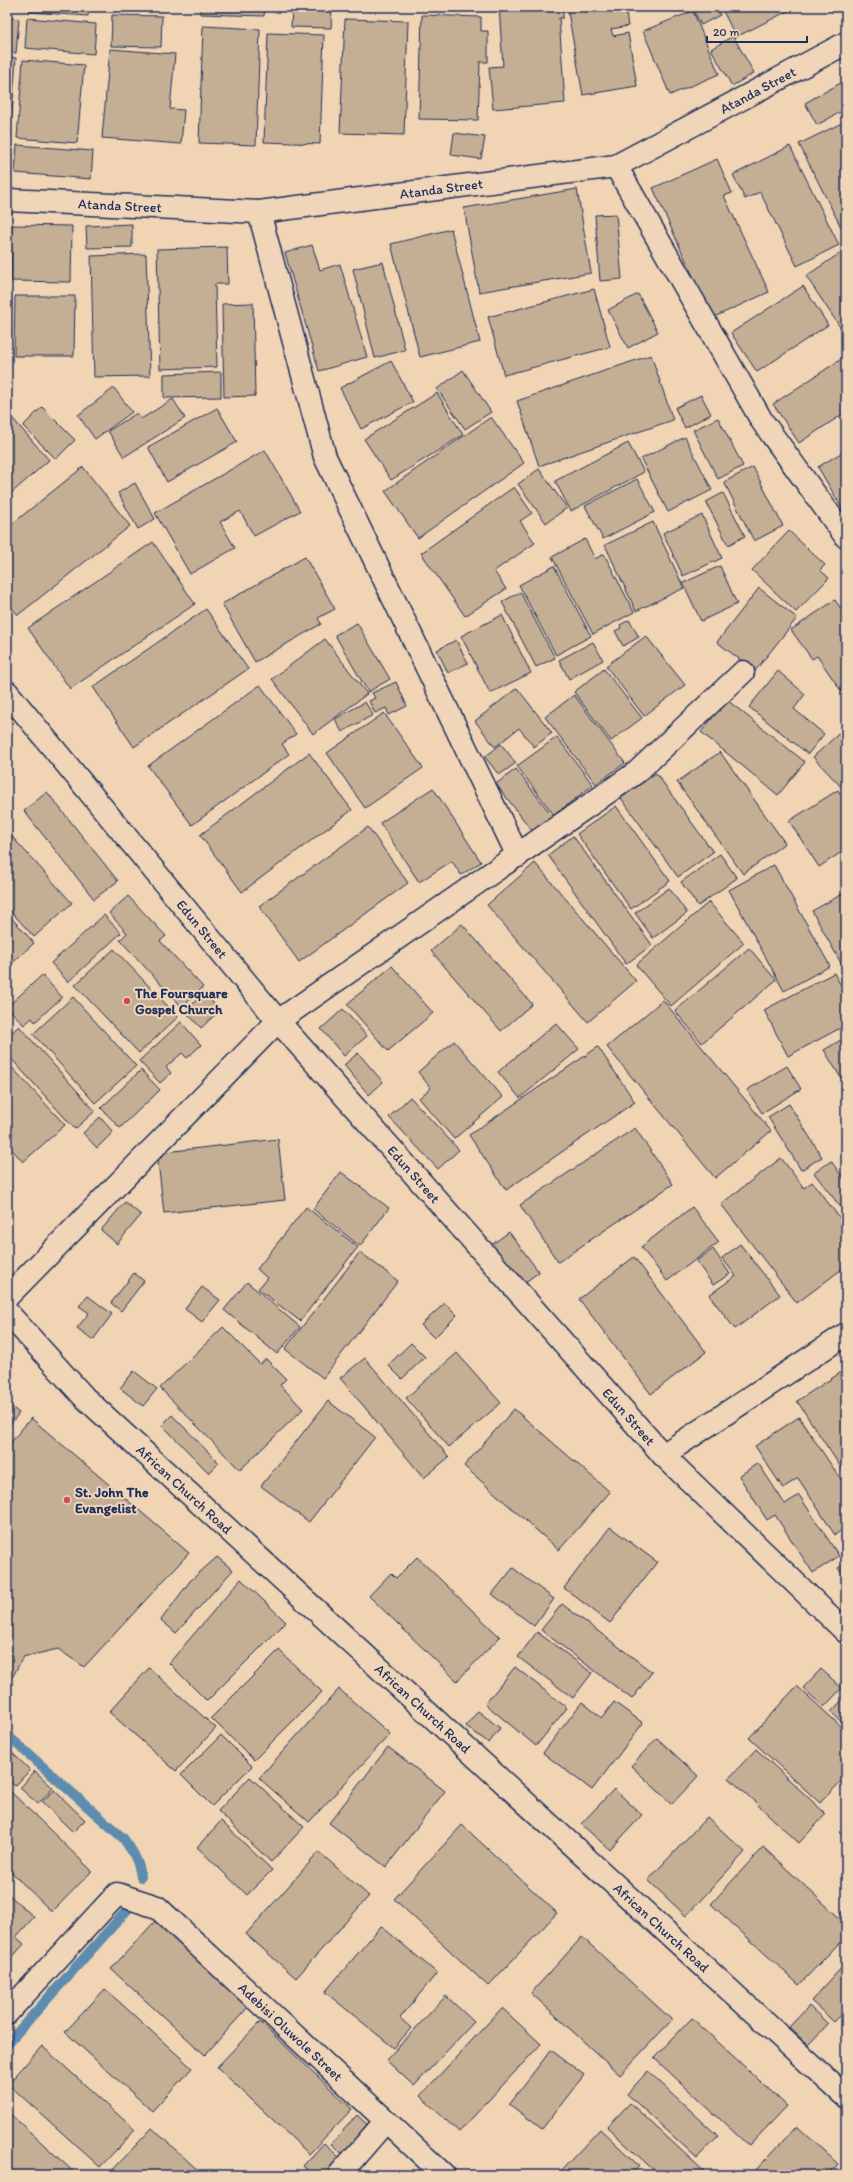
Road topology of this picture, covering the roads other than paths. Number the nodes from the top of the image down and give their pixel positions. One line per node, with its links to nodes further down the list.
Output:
1 (846, 43): 2 (street, Atanda Street)
2 (616, 166): 4 (street, Atanda Street); 5 (street)
3 (7, 200): 4 (street, Atanda Street)
4 (259, 212): 8 (street)
5 (846, 537)
6 (743, 672): 8 (street)
7 (7, 692): 9 (street, Edun Street)
8 (518, 856): 9 (street)
9 (278, 1021): 10 (street); 13 (street, Edun Street)
10 (7, 1297)
11 (7, 1312): 16 (street, African Church Road)
12 (846, 1334): 13 (street)
13 (663, 1455): 14 (street, Edun Street)
14 (846, 1632)
15 (7, 2013): 17 (street, Adebisi Oluwole Street)
16 (846, 2098)
17 (385, 2122): 18 (street); 19 (street, Adebisi Oluwole Street)
18 (338, 2175)
19 (444, 2175)

